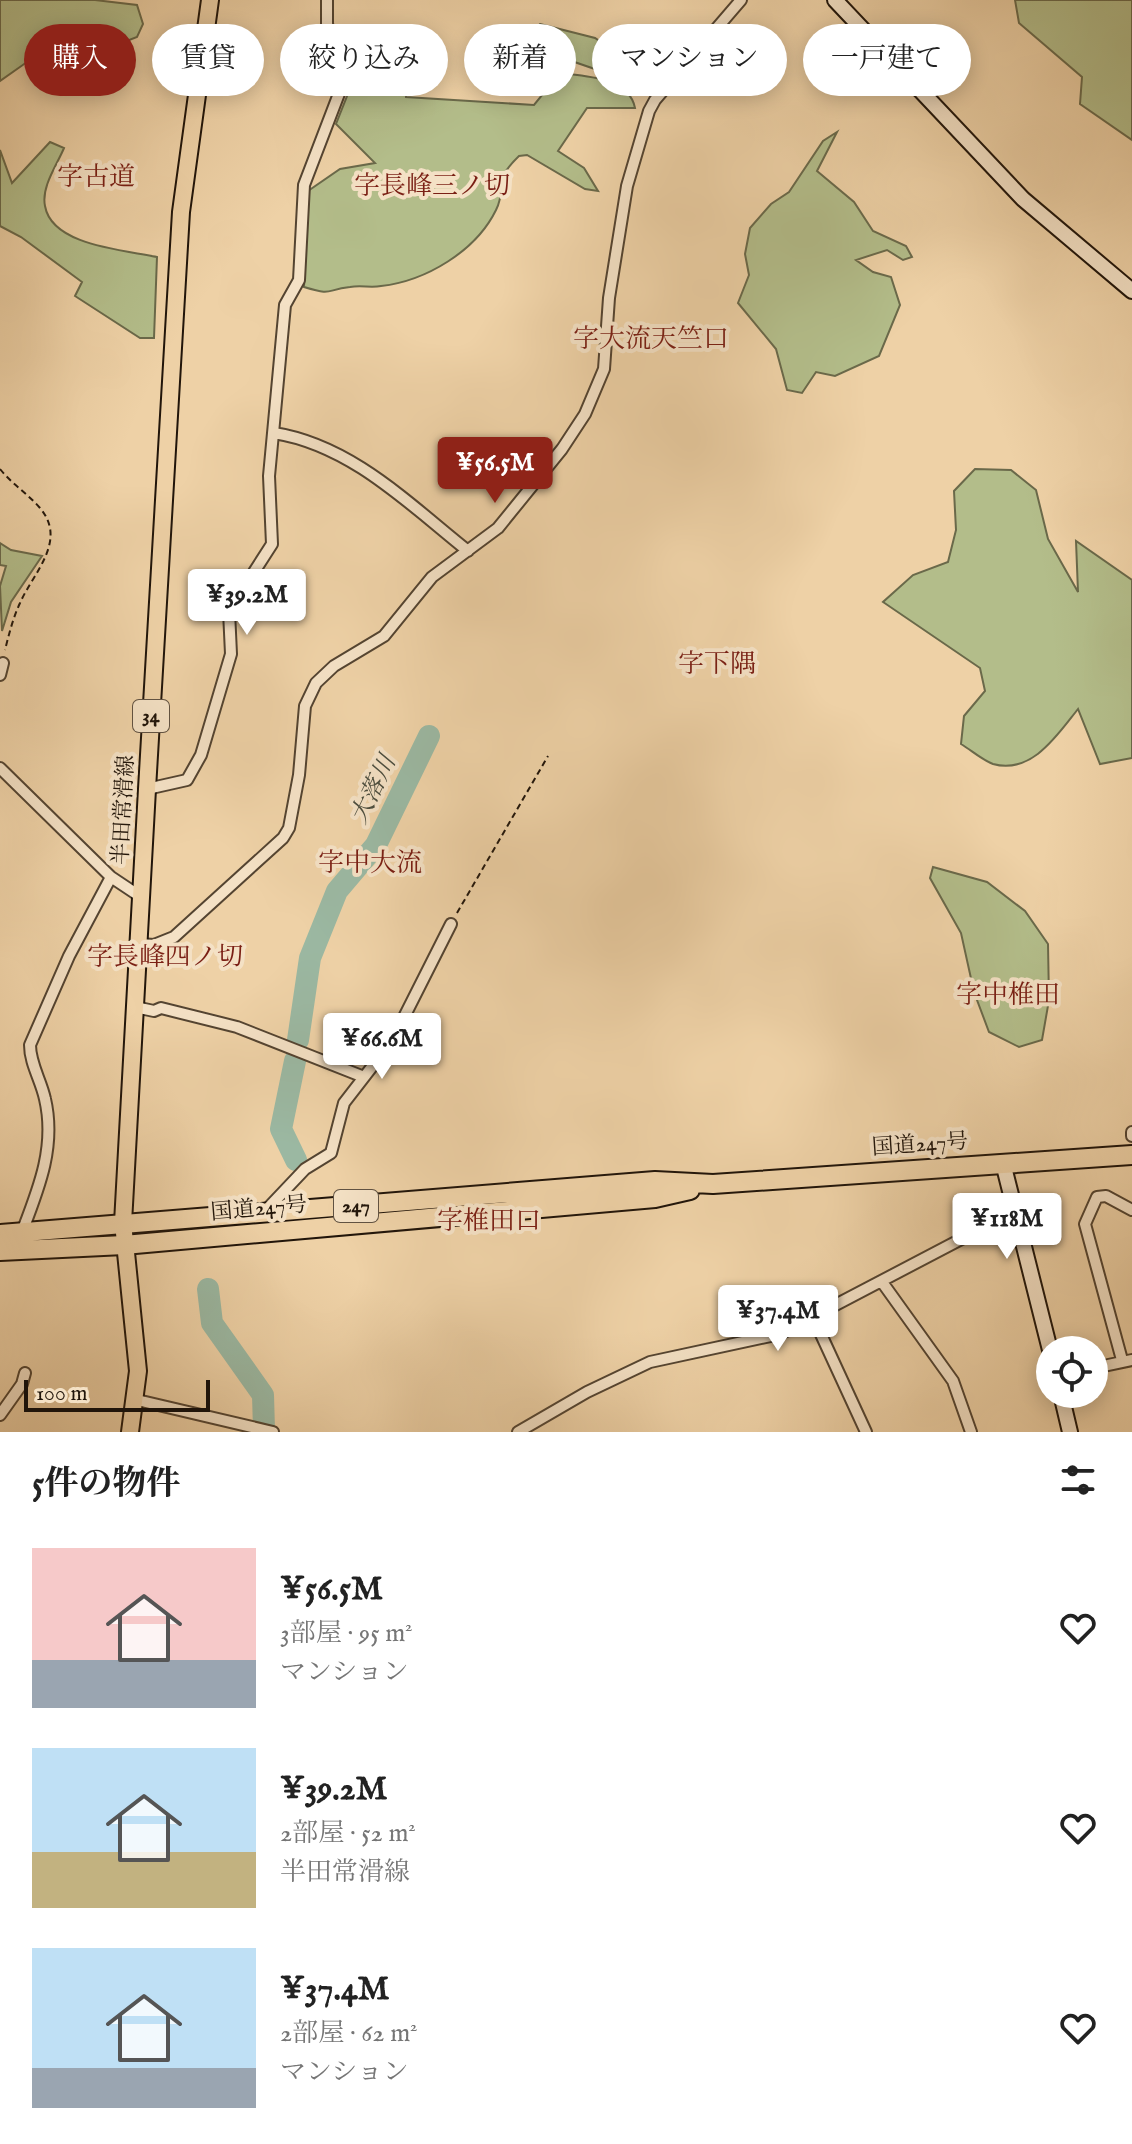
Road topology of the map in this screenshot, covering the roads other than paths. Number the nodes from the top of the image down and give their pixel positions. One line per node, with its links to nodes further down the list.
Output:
1 (210, 0): 9 (main road, 半田常滑線 / 34)
2 (327, 0): 6 (street)
3 (741, 0): 7 (street)
4 (835, 0): 5 (street)
5 (1132, 291)
6 (274, 433): 7 (street); 9 (street)
7 (468, 551): 13 (street)
8 (0, 768): 10 (street)
9 (147, 789): 11 (main road, 半田常滑線 / 34)
10 (111, 877): 11 (street); 23 (street)
11 (141, 897): 13 (main road, 半田常滑線 / 34)
12 (451, 924): 15 (street)
13 (140, 944): 14 (main road, 半田常滑線 / 34)
14 (135, 1007): 15 (street); 22 (main road, 半田常滑線 / 34)
15 (364, 1077): 21 (street)
16 (1132, 1155): 17 (highway, 国道247号 / 247)
17 (1003, 1163): 18 (highway, 国道247号 / 247); 20 (street)
18 (713, 1184): 21 (highway, 国道247号 / 247); 25 (highway, 国道247号 / 247)
19 (1132, 1210): 30 (street)
20 (1013, 1212): 27 (street); 29 (street)
21 (268, 1213): 22 (highway, 国道247号 / 247)
22 (123, 1223): 23 (highway, 国道247号 / 247); 25 (main road, 半田常滑線 / 34)
23 (22, 1232): 24 (highway, 国道247号 / 247)
24 (0, 1234)
25 (124, 1245): 26 (highway, 国道247号 / 247); 32 (main road, 半田常滑線 / 34)
26 (0, 1251)
27 (882, 1282): 28 (street); 39 (street)
28 (813, 1317): 37 (street); 38 (street)
29 (1046, 1336)
30 (1127, 1360)
31 (25, 1373): 34 (street)
32 (137, 1400): 35 (main road, 半田常滑線 / 34); 36 (street)
33 (1064, 1408): 40 (street)
34 (0, 1415)
35 (130, 1432)
36 (273, 1432)
37 (518, 1432)
38 (866, 1432)
39 (971, 1432)
40 (1070, 1432)

